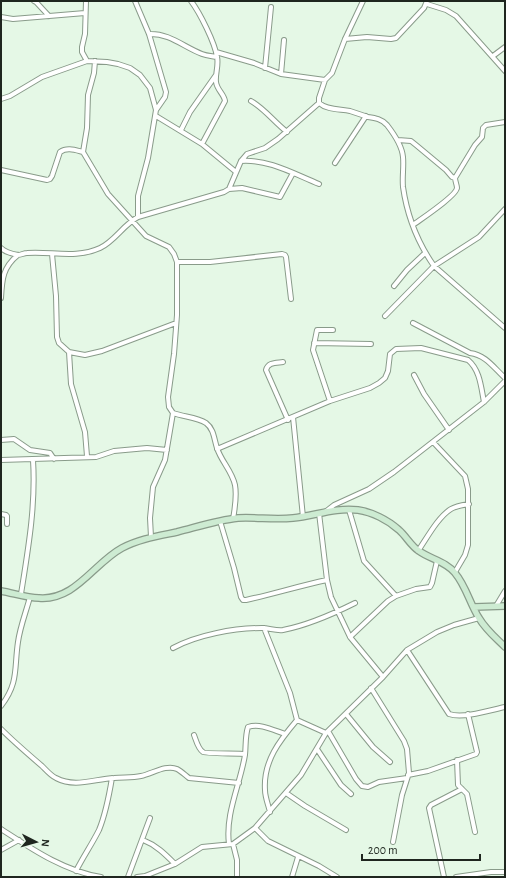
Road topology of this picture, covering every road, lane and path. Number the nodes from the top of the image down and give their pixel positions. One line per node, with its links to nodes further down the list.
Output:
1 (34, 1): 9 (street)
2 (86, 1): 8 (street)
3 (135, 1): 11 (street)
4 (191, 1): 15 (street)
5 (363, 1): 12 (street)
6 (427, 2): 12 (street); 16 (street)
7 (271, 7): 20 (street)
8 (85, 13): 9 (street); 18 (street)
9 (49, 16): 10 (street)
10 (1, 17)
11 (148, 34): 17 (street); 28 (street)
12 (345, 39): 24 (street)
13 (284, 40): 22 (street)
14 (505, 47): 16 (street)
15 (216, 52): 17 (street); 20 (street)
16 (493, 56): 21 (street)
17 (218, 57): 23 (street)
18 (87, 61): 19 (street); 25 (street)
19 (96, 61): 28 (street); 36 (street)
20 (265, 68): 22 (street)
21 (505, 71)
22 (281, 74): 24 (street)
23 (216, 75): 32 (street); 35 (street)
24 (325, 80): 27 (street)
25 (1, 99)
26 (251, 101): 33 (street)
27 (319, 103): 30 (street); 33 (street)
28 (156, 110): 29 (street)
29 (156, 116): 32 (street); 46 (street)
30 (366, 116): 34 (street); 38 (street)
31 (505, 122): 42 (street)
32 (181, 130): 35 (street)
33 (287, 132): 37 (street)
34 (398, 140): 42 (street); 48 (street)
35 (202, 144): 40 (street)
36 (83, 152): 39 (street); 47 (street)
37 (241, 161): 40 (street); 41 (street)
38 (335, 163)
39 (1, 170)
40 (236, 172): 44 (street)
41 (293, 173): 43 (street); 44 (street)
42 (455, 178): 48 (street)
43 (319, 184)
44 (229, 189): 46 (street)
45 (505, 209): 54 (street)
46 (138, 217): 47 (street)
47 (131, 220): 51 (street); 53 (street)
48 (413, 225): 50 (street)
49 (1, 248): 52 (street)
50 (425, 253): 54 (street); 55 (street)
51 (52, 254): 52 (street); 65 (street)
52 (18, 255): 56 (street)
53 (177, 262): 57 (street); 59 (street)
54 (434, 266): 58 (street); 61 (street)
55 (394, 286)
56 (1, 298)
57 (291, 299)
58 (385, 316)
59 (176, 323): 65 (street); 72 (street)
60 (413, 323): 68 (street)
61 (505, 328)
62 (333, 330): 63 (street)
63 (314, 343): 64 (street); 70 (street)
64 (371, 344)
65 (70, 352): 80 (street)
66 (283, 362): 74 (street)
67 (414, 376): 75 (street)
68 (505, 378)
69 (505, 381): 71 (street)
70 (330, 401): 71 (street); 73 (street)
71 (484, 402): 75 (street)
72 (173, 413): 78 (street); 79 (street)
73 (293, 417): 74 (street); 88 (street)
74 (288, 420): 78 (street)
75 (449, 430): 77 (street)
76 (1, 440): 81 (street)
77 (433, 442): 84 (street); 86 (street)
78 (217, 449): 89 (street)
79 (168, 450): 80 (street); 92 (street)
80 (87, 456): 81 (street)
81 (54, 459): 83 (street)
82 (1, 460): 83 (street)
83 (33, 460): 99 (street)
84 (469, 504): 93 (street); 95 (street)
85 (350, 510): 86 (street); 93 (street); 100 (street)
86 (322, 513): 88 (street); 96 (street)
87 (1, 514): 91 (street)
88 (303, 517): 89 (street)
89 (233, 519): 90 (street)
90 (220, 521): 92 (street); 96 (street)
91 (7, 524)
92 (151, 537): 101 (street)
93 (418, 551): 94 (street)
94 (437, 561): 95 (street); 100 (street)
95 (455, 572): 105 (street)
96 (327, 580): 106 (street)
97 (1, 591): 99 (street)
98 (505, 591): 103 (street)
99 (21, 594): 101 (street)
100 (396, 596): 109 (street)
101 (30, 597): 115 (street)
102 (355, 603): 106 (street)
103 (496, 606): 104 (street); 105 (street)
104 (505, 606)
105 (474, 607): 107 (street)
106 (337, 612): 108 (street); 109 (street)
107 (479, 618): 111 (street); 112 (street)
108 (264, 628): 110 (street); 119 (street)
109 (350, 637): 113 (street)
110 (172, 648)
111 (505, 648)
112 (407, 650): 113 (street); 118 (street)
113 (383, 677): 114 (street)
114 (371, 688): 117 (street); 128 (street)
115 (1, 706)
116 (505, 706): 118 (street)
117 (346, 714): 121 (street); 127 (street)
118 (468, 714): 126 (street)
119 (297, 720): 121 (street); 122 (street)
120 (1, 729): 129 (street)
121 (327, 732): 124 (street); 128 (street)
122 (285, 734): 125 (street); 134 (street)
123 (194, 735): 125 (street)
124 (317, 749): 132 (street); 133 (street)
125 (245, 754): 130 (street)
126 (457, 760): 128 (street); 131 (street)
127 (390, 762)
128 (408, 776): 142 (street)
129 (112, 778): 130 (street); 147 (street)
130 (239, 783): 143 (street)
131 (462, 789): 139 (street); 155 (street)
132 (286, 793): 134 (street); 138 (street)
133 (352, 794)
134 (270, 812): 136 (street)
135 (150, 818): 141 (street)
136 (255, 828): 143 (street); 145 (street)
137 (1, 829): 140 (street)
138 (346, 830)
139 (475, 832)
140 (19, 840): 144 (street); 147 (street)
141 (143, 840): 146 (street); 150 (street)
142 (393, 842)
143 (231, 844): 146 (street); 152 (street)
144 (1, 850)
145 (298, 857): 153 (street); 154 (street)
146 (175, 864): 151 (street)
147 (76, 871): 149 (street)
148 (505, 872): 156 (street)
149 (101, 877)
150 (128, 877)
151 (137, 877)
152 (237, 877)
153 (292, 877)
154 (336, 877)
155 (444, 877)
156 (458, 877)

